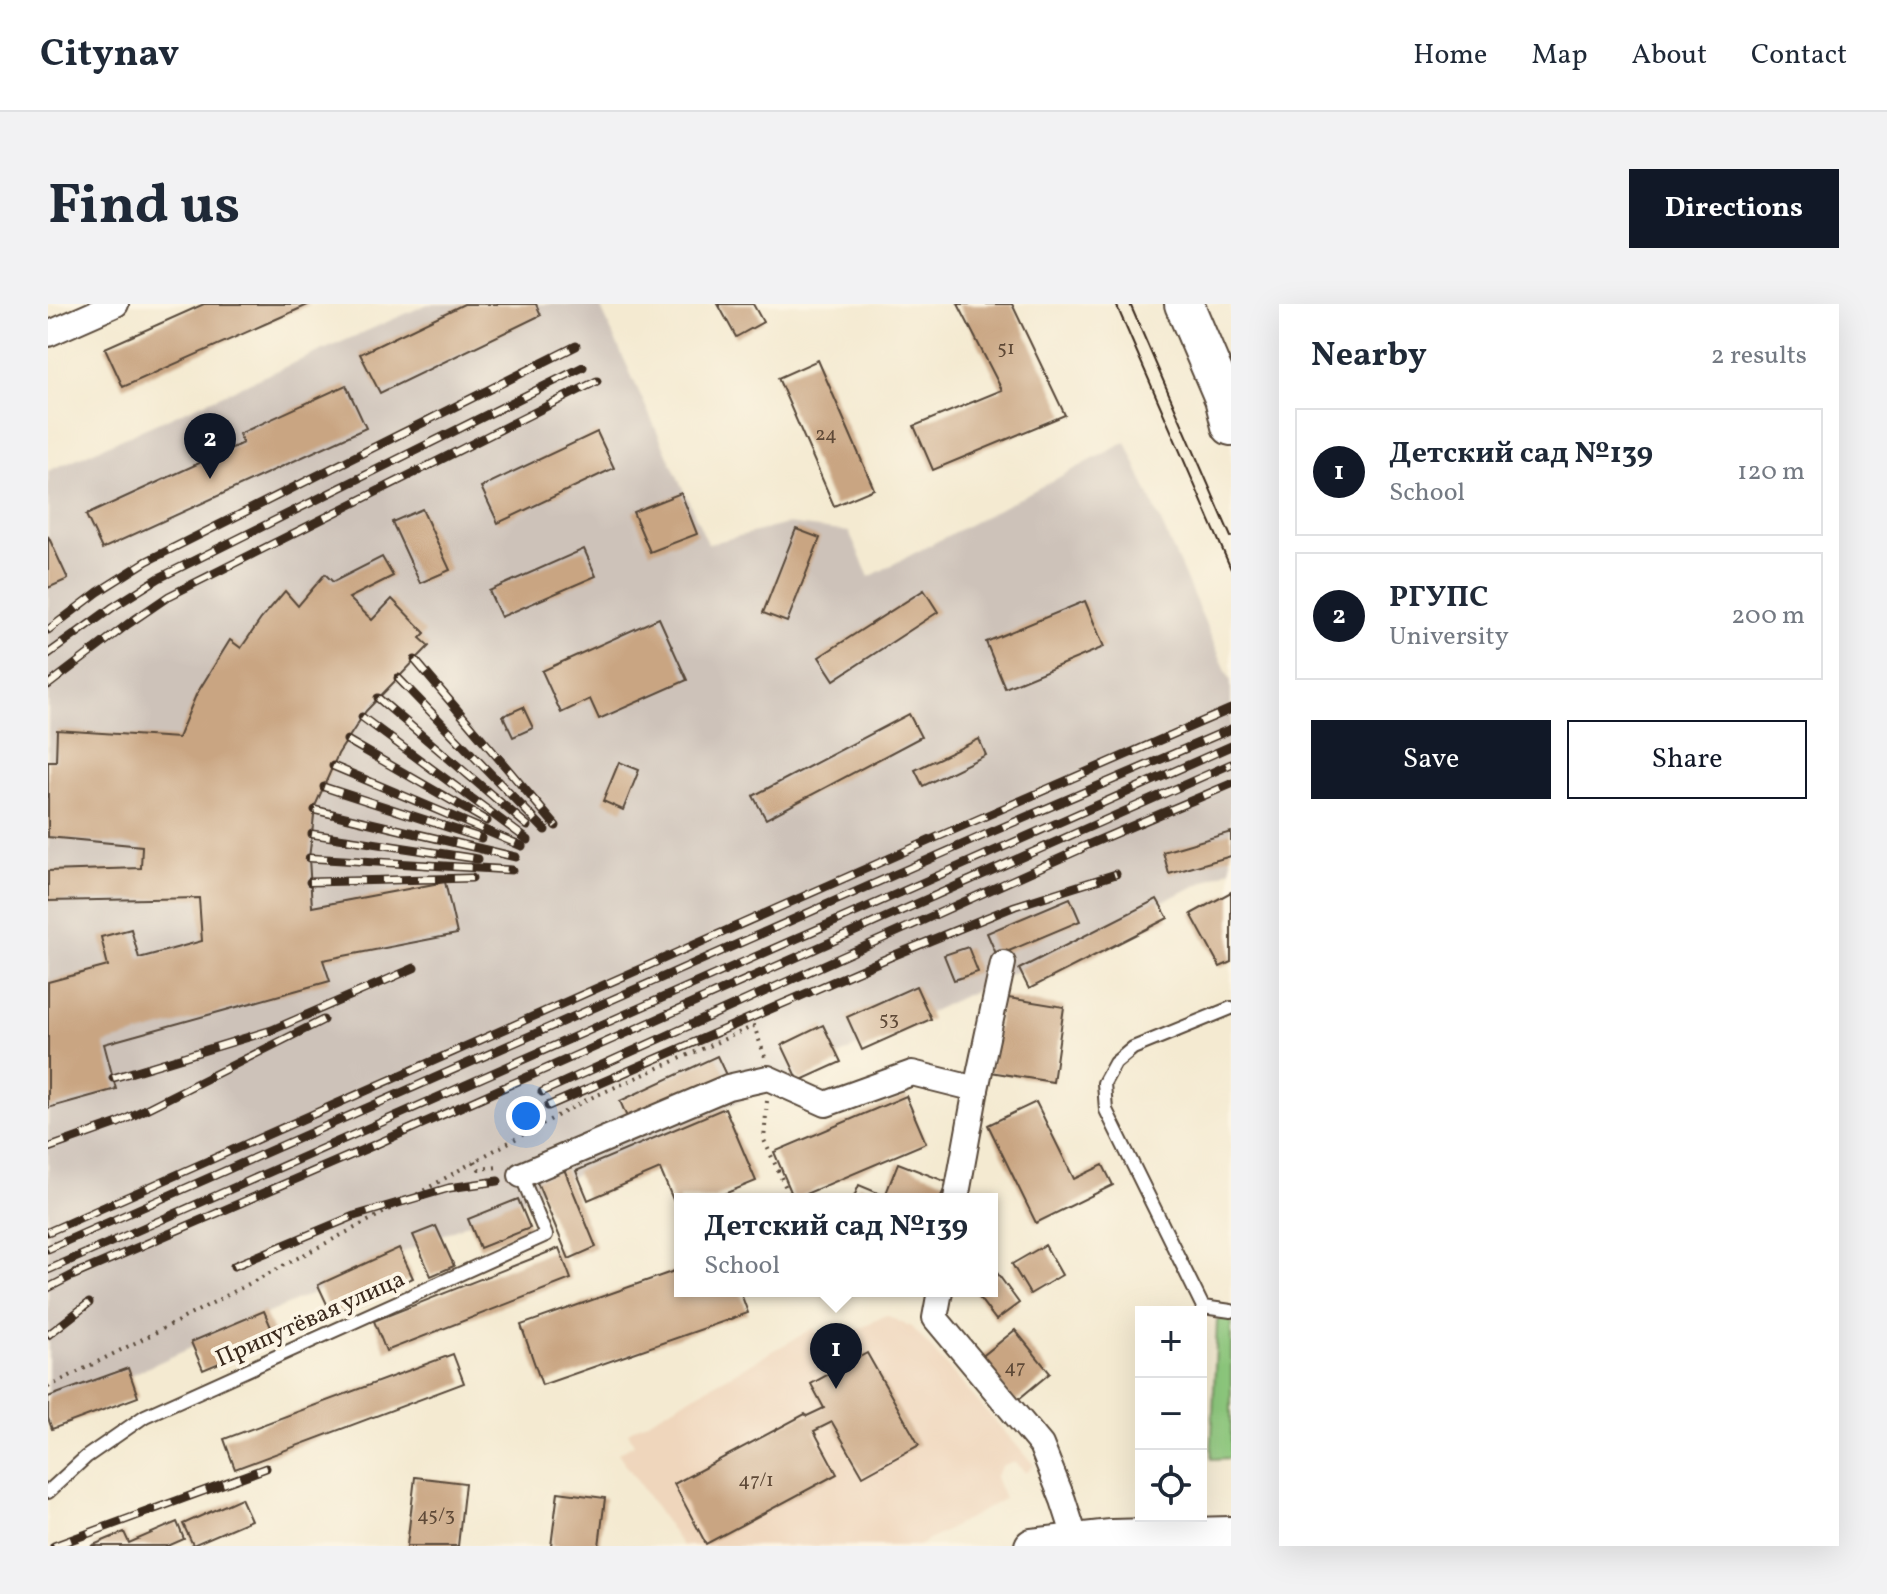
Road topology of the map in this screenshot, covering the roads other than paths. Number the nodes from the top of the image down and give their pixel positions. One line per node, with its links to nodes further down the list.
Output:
1 (116, 304): 3 (street)
2 (1184, 304): 4 (main road)
3 (48, 334)
4 (1229, 411)
5 (1003, 963): 7 (street)
6 (1231, 1008): 11 (lane)
7 (976, 1089): 8 (street); 9 (street)
8 (521, 1175): 12 (lane, Припутёвая улица)
9 (957, 1193)
10 (939, 1297): 14 (street)
11 (1231, 1311)
12 (48, 1492)
13 (1231, 1534): 14 (main road)
14 (1077, 1543): 15 (main road)
15 (1032, 1546)

